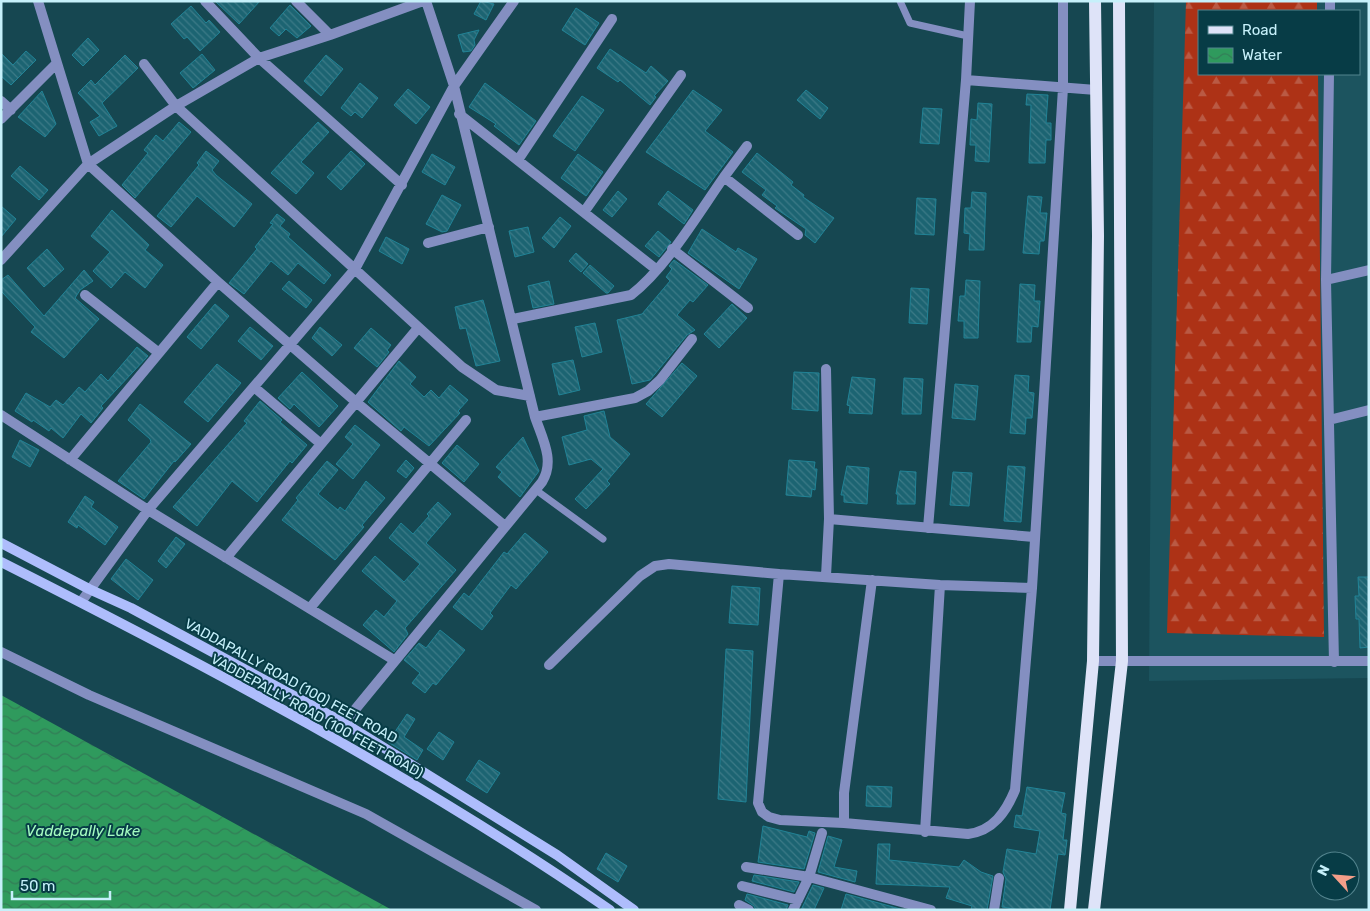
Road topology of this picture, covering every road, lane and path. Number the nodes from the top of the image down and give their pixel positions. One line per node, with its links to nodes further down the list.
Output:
1 (205, 1): 14 (street)
2 (296, 1): 12 (street)
3 (424, 1): 12 (street); 20 (street)
4 (514, 1): 20 (street)
5 (900, 1): 13 (lane)
6 (970, 1): 13 (street)
7 (1063, 1): 21 (street)
8 (1095, 1): 22 (main road)
9 (1119, 1): 84 (main road)
10 (39, 2): 15 (street)
11 (612, 19): 29 (street)
12 (330, 35): 14 (street)
13 (968, 36): 19 (street)
14 (259, 58): 24 (street); 32 (street)
15 (56, 64): 25 (street); 30 (street)
16 (144, 64): 24 (street)
17 (681, 75): 33 (street)
18 (1329, 75): 42 (street)
19 (966, 80): 21 (street); 67 (street)
20 (454, 86): 26 (street); 32 (street)
21 (1063, 88): 22 (street); 68 (street)
22 (1096, 90): 83 (main road)
23 (1, 101): 25 (street)
24 (176, 106): 30 (street); 39 (street)
25 (11, 110): 27 (street)
26 (459, 114): 29 (street); 34 (street)
27 (1, 119)
28 (747, 146): 31 (street)
29 (518, 160): 33 (street)
30 (88, 164): 38 (street); 43 (street)
31 (724, 177): 35 (street); 37 (street)
32 (402, 184): 39 (street)
33 (584, 212): 40 (street)
34 (488, 226): 36 (street); 46 (street)
35 (798, 234)
36 (428, 243)
37 (672, 249): 40 (street); 45 (street)
38 (1, 260)
39 (355, 269): 47 (street); 49 (street)
40 (657, 270): 46 (street)
41 (1369, 270): 42 (street)
42 (1326, 280): 59 (street)
43 (218, 282): 49 (street); 50 (street)
44 (85, 295): 50 (street)
45 (748, 308)
46 (513, 319): 53 (street)
47 (418, 328): 53 (street); 54 (street)
48 (692, 339): 57 (street)
49 (292, 345): 52 (street); 54 (street)
50 (159, 352): 61 (street)
51 (826, 370): 65 (street)
52 (254, 387): 60 (street); 64 (street)
53 (530, 396): 57 (street)
54 (356, 402): 60 (street); 62 (street)
55 (1369, 410): 59 (street)
56 (1, 415): 61 (street)
57 (536, 417): 63 (street)
58 (466, 420): 62 (street)
59 (1329, 420): 86 (street)
60 (321, 444): 71 (street)
61 (70, 460): 64 (street)
62 (430, 464): 66 (street); 80 (street)
63 (536, 490): 66 (street); 69 (lane)
64 (148, 510): 71 (street); 78 (street)
65 (829, 519): 67 (street); 74 (street)
66 (505, 526): 82 (street)
67 (928, 528): 68 (street)
68 (1034, 537): 77 (street)
69 (603, 539)
70 (1, 543): 78 (main road, VADDAPALLY ROAD (100) FEET ROAD)
71 (226, 558): 80 (street)
72 (1, 562): 79 (main road, VADDEPALLY ROAD (100 FEET ROAD))
73 (780, 574): 74 (street); 87 (street); 89 (street)
74 (826, 576): 75 (street)
75 (872, 580): 76 (street); 89 (street)
76 (940, 585): 77 (street); 90 (street)
77 (1032, 588): 90 (street)
78 (89, 589): 79 (street); 88 (main road, VADDAPALLY ROAD (100) FEET ROAD)
79 (81, 602): 99 (main road, VADDEPALLY ROAD (100 FEET ROAD))
80 (310, 608): 82 (street)
81 (1, 652): 98 (street)
82 (394, 660): 88 (street)
83 (1093, 661): 84 (street); 105 (main road)
84 (1122, 661): 86 (street); 106 (main road)
85 (1369, 661): 86 (street)
86 (1334, 662)
87 (550, 665)
88 (344, 723): 100 (main road, VADDAPALLY ROAD (100) FEET ROAD)
89 (844, 823): 90 (street)
90 (925, 832)
91 (822, 833): 93 (street)
92 (746, 867): 93 (street)
93 (809, 877): 96 (street); 103 (street)
94 (999, 878): 104 (street)
95 (742, 886): 96 (street)
96 (798, 900): 102 (street)
97 (739, 905): 101 (street)
98 (536, 910)
99 (610, 910)
100 (634, 910)
101 (749, 910)
102 (793, 910)
103 (932, 910)
104 (994, 910)
105 (1070, 910)
106 (1094, 910)

